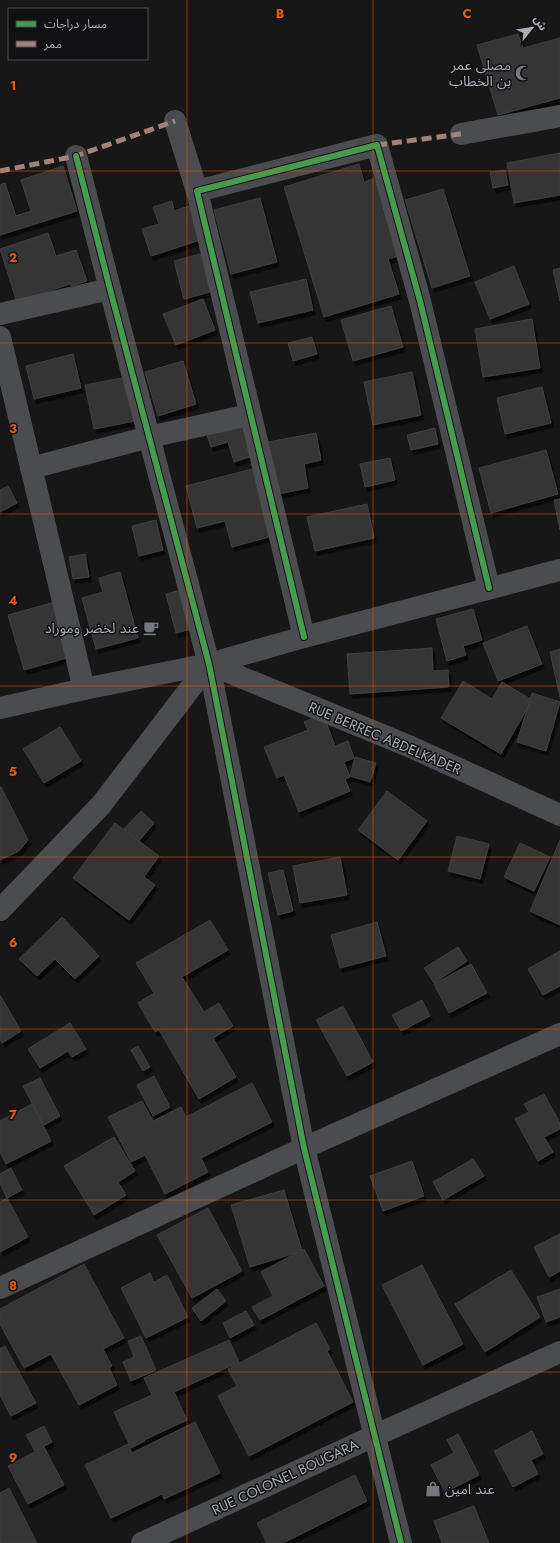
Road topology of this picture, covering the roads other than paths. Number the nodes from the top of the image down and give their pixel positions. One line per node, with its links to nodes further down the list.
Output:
1 (560, 116): 3 (street)
2 (175, 121): 5 (street)
3 (461, 134)
4 (76, 156): 6 (street)
5 (197, 191): 9 (street); 13 (street)
6 (110, 289): 7 (street); 10 (street)
7 (0, 314)
8 (0, 337): 11 (street)
9 (250, 415): 10 (street); 14 (street)
10 (149, 437): 11 (street); 15 (street)
11 (32, 468): 16 (street)
12 (560, 570): 13 (street)
13 (489, 588): 14 (street)
14 (304, 637): 15 (street)
15 (209, 664): 16 (street); 18 (street, RUE BERREC ABDELKADER); 19 (street); 21 (street)
16 (84, 689): 17 (street)
17 (0, 708)
18 (560, 815)
19 (0, 910)
20 (560, 1034): 21 (street)
21 (304, 1148): 22 (street); 24 (street)
22 (0, 1288)
23 (560, 1352): 24 (street, RUE COLONEL BOUGARA)
24 (374, 1436): 25 (street, RUE COLONEL BOUGARA); 26 (street)
25 (142, 1543)
26 (401, 1543)

